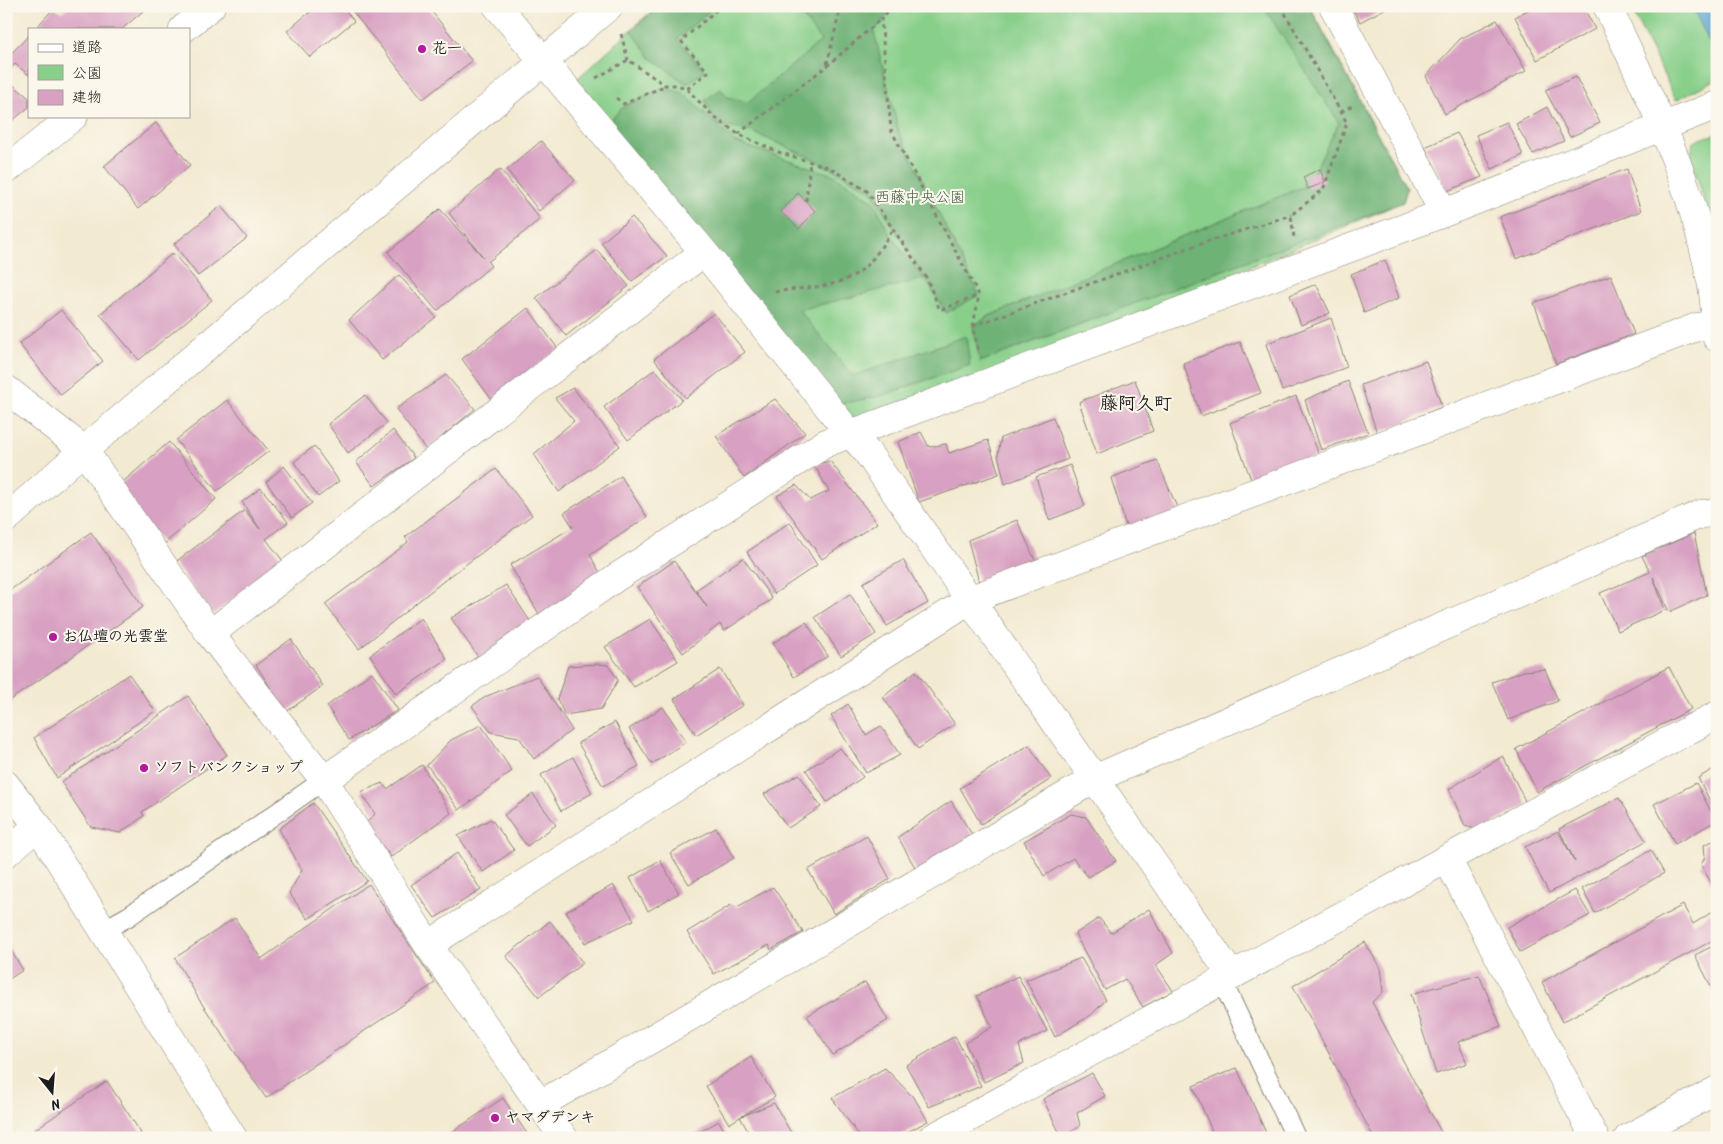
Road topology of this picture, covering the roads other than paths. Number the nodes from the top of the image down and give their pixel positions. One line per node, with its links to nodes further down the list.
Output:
1 (211, 6): 6 (street)
2 (497, 6): 7 (street)
3 (609, 6): 7 (street)
4 (1333, 6): 12 (street)
5 (1607, 6): 10 (street)
6 (184, 28)
7 (542, 61): 13 (street); 17 (street)
8 (1717, 105): 10 (street)
9 (71, 118): 11 (street)
10 (1663, 125): 12 (street); 14 (street)
11 (6, 170)
12 (1444, 213): 16 (street)
13 (704, 252): 16 (street); 21 (street)
14 (1716, 331): 20 (street)
15 (6, 389): 17 (street)
16 (850, 434): 20 (street); 24 (street)
17 (84, 450): 19 (street); 21 (street)
18 (1717, 513): 23 (street)
19 (6, 519)
20 (971, 599): 23 (street); 30 (street)
21 (210, 634): 24 (street)
22 (1717, 715): 28 (street)
23 (1094, 779): 31 (street); 33 (street)
24 (324, 780): 29 (lane); 30 (street)
25 (6, 785): 26 (street)
26 (38, 826): 27 (street); 29 (street)
27 (6, 853)
28 (1447, 858): 31 (street); 38 (street)
29 (104, 930): 34 (street)
30 (428, 946): 33 (street)
31 (1227, 979): 36 (street); 37 (lane)
32 (1717, 1090): 39 (street)
33 (541, 1104): 35 (street)
34 (233, 1138)
35 (564, 1138)
36 (932, 1138)
37 (1296, 1138)
38 (1595, 1138)
39 (1628, 1138)

